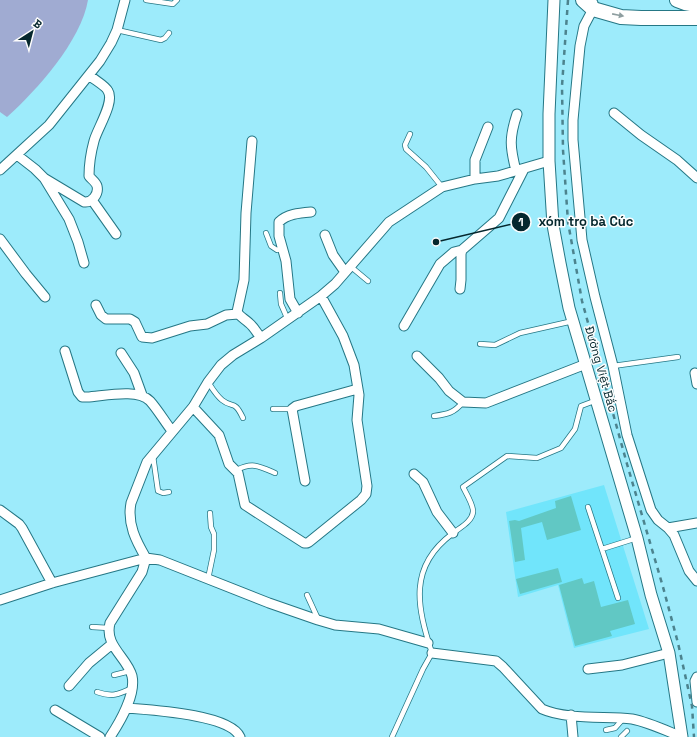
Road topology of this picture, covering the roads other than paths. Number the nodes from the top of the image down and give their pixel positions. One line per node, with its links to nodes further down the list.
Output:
1 (125, 0): 9 (street)
2 (146, 0): 3 (lane)
3 (177, 0)
4 (554, 0): 18 (street, Đường Việt Bắc)
5 (677, 0): 7 (main road)
6 (589, 3): 8 (main road, one-way to 8); 53 (street)
7 (697, 5)
8 (697, 18)
9 (117, 30): 10 (lane); 11 (street)
10 (169, 33)
11 (89, 75): 17 (street); 25 (street)
12 (614, 113): 22 (street)
13 (517, 114): 20 (street)
14 (488, 127): 23 (street)
15 (410, 134): 24 (lane)
16 (252, 141): 42 (street)
17 (17, 155): 19 (street); 21 (street)
18 (550, 161): 20 (street); 44 (street, Đường Việt Bắc)
19 (2, 164)
20 (520, 170): 23 (street); 32 (street)
21 (44, 178): 25 (street); 33 (street)
22 (697, 178)
23 (476, 179): 24 (street)
24 (442, 187): 34 (street)
25 (92, 200): 28 (street)
26 (310, 212): 31 (street)
27 (266, 233): 31 (lane)
28 (116, 234)
29 (325, 235): 34 (street)
30 (0, 239): 39 (street)
31 (283, 248): 41 (street)
32 (462, 250): 36 (street); 45 (street)
33 (84, 263)
34 (348, 269): 35 (lane); 38 (street)
35 (368, 281)
36 (460, 289)
37 (280, 293): 43 (lane)
38 (321, 296): 41 (street); 57 (street)
39 (45, 297)
40 (96, 305): 42 (street)
41 (298, 312): 43 (street)
42 (238, 314): 46 (street)
43 (288, 320): 46 (street)
44 (573, 321): 47 (lane); 52 (street, Đường Việt Bắc)
45 (404, 326)
46 (261, 338): 55 (street)
47 (480, 344)
48 (65, 352): 58 (street)
49 (121, 353): 58 (street)
50 (417, 356): 60 (street)
51 (678, 357): 53 (lane)
52 (586, 364): 59 (street, Đường Việt Bắc); 60 (street)
53 (613, 366): 77 (street)
54 (695, 373): 56 (street)
55 (208, 382): 61 (street); 65 (lane)
56 (697, 384)
57 (357, 391): 63 (street); 68 (street)
58 (142, 396): 66 (street)
59 (596, 400): 78 (lane); 79 (street, Đường Việt Bắc)
60 (463, 402): 64 (lane)
61 (193, 407): 66 (street); 68 (street)
62 (272, 409): 63 (lane)
63 (292, 409): 71 (street)
64 (434, 416)
65 (243, 418)
66 (172, 431): 67 (street)
67 (152, 455): 72 (lane); 81 (street)
68 (236, 470): 69 (lane)
69 (275, 473)
70 (414, 474): 78 (street)
71 (305, 481)
72 (169, 492)
73 (588, 507): 80 (lane)
74 (0, 510): 84 (street)
75 (210, 513): 82 (lane)
76 (697, 523): 77 (street)
77 (668, 528): 83 (street)
78 (453, 533): 91 (lane)
79 (638, 538): 80 (lane); 94 (street, Đường Việt Bắc)
80 (602, 549): 86 (lane)
81 (146, 558): 82 (street); 84 (street); 90 (street)
82 (208, 579): 88 (street)
83 (697, 581)
84 (52, 583): 87 (street)
85 (307, 595): 88 (lane)
86 (618, 598)
87 (0, 600)
88 (318, 620): 91 (street)
89 (92, 627): 90 (lane)
90 (109, 628): 92 (street)
91 (428, 643): 93 (lane)
92 (112, 644): 96 (street); 99 (street)
93 (432, 653): 105 (street); 112 (lane)
94 (669, 653): 95 (street); 115 (street, Đường Việt Bắc)
95 (588, 669)
96 (130, 671): 97 (lane); 100 (street)
97 (114, 675)
98 (697, 676): 102 (street)
99 (69, 686)
100 (132, 688): 101 (lane); 103 (street)
101 (97, 692)
102 (697, 702)
103 (126, 708): 110 (street); 111 (street)
104 (55, 710): 109 (street)
105 (571, 715): 106 (street); 113 (street)
106 (623, 719): 107 (lane); 115 (street)
107 (606, 730)
108 (627, 731): 114 (lane)
109 (100, 737)
110 (110, 737)
111 (240, 737)
112 (392, 737)
113 (573, 737)
114 (621, 737)
115 (682, 737)

